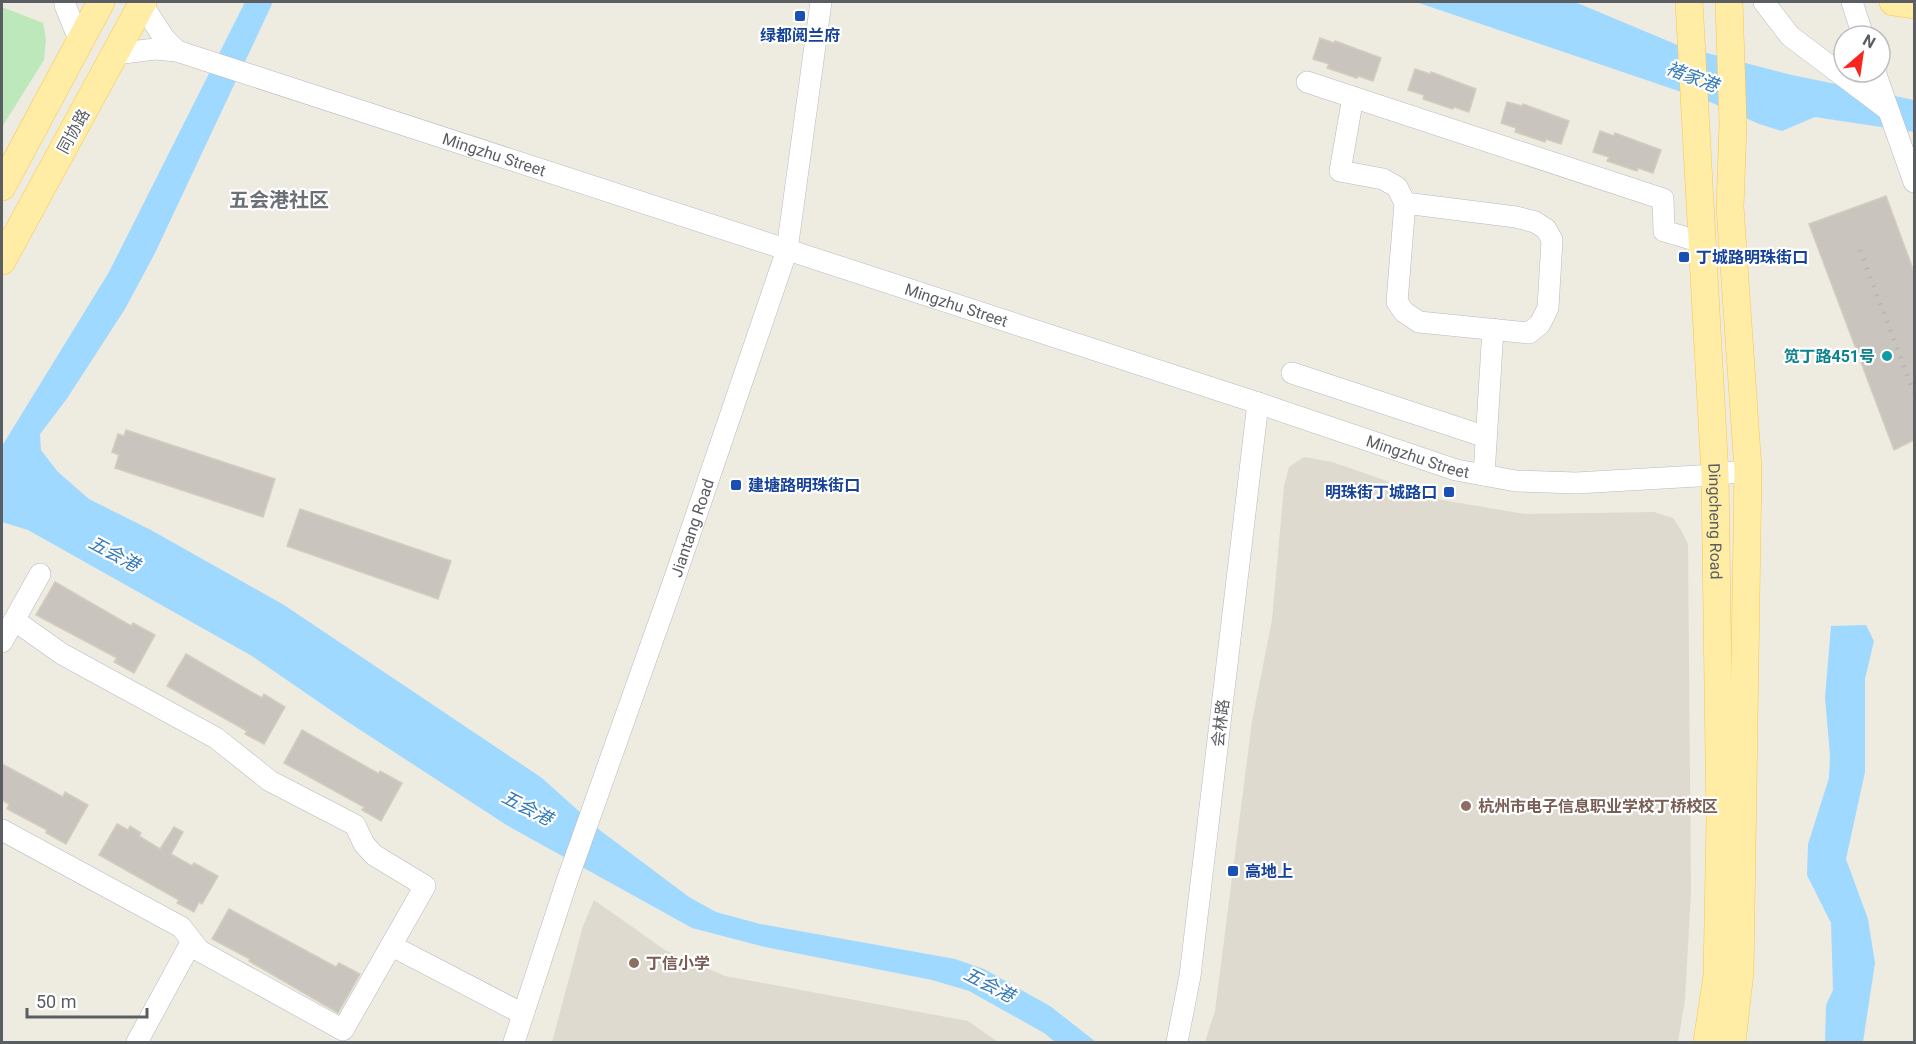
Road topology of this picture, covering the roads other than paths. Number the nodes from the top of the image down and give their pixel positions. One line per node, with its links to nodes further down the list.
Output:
1 (101, 2): 12 (main road)
2 (821, 2): 23 (street, Jiantang Road)
3 (1729, 2): 29 (main road, Dingcheng Road)
4 (1764, 2): 18 (street)
5 (1852, 2): 11 (street)
6 (1893, 2): 9 (main road)
7 (68, 3): 12 (street)
8 (143, 3): 13 (street); 14 (main road, 同协路)
9 (1914, 5)
10 (1690, 14): 22 (main road, Dingcheng Road)
11 (1859, 24)
12 (80, 42): 20 (main road)
13 (177, 51): 14 (street, Mingzhu Street); 23 (street, Mingzhu Street)
14 (115, 54): 24 (main road, 同协路)
15 (1307, 82): 17 (street)
16 (1879, 84): 18 (street)
17 (1353, 97): 21 (street); 22 (street)
18 (1887, 109): 19 (street)
19 (1914, 182)
20 (2, 187)
21 (1406, 203): 25 (street); 25 (street)
22 (1701, 242): 31 (main road, Dingcheng Road)
23 (787, 250): 27 (street, Mingzhu Street); 38 (street, Jiantang Road)
24 (2, 261)
25 (1493, 329): 28 (street)
26 (1292, 373): 28 (street)
27 (1258, 402): 30 (street, Mingzhu Street); 41 (street, 会林路)
28 (1486, 437): 30 (street)
29 (1748, 470): 31 (street, Mingzhu Street); 43 (main road, Dingcheng Road)
30 (1484, 475): 31 (street, Mingzhu Street)
31 (1714, 475): 42 (main road, Dingcheng Road)
32 (40, 574): 33 (street)
33 (14, 620): 34 (street); 37 (street)
34 (2, 642)
35 (2, 830): 36 (street)
36 (192, 941): 37 (street); 39 (street)
37 (392, 946): 38 (street)
38 (523, 1014): 40 (street, Jiantang Road)
39 (137, 1042)
40 (514, 1042)
41 (1177, 1042)
42 (1707, 1042)
43 (1732, 1042)

